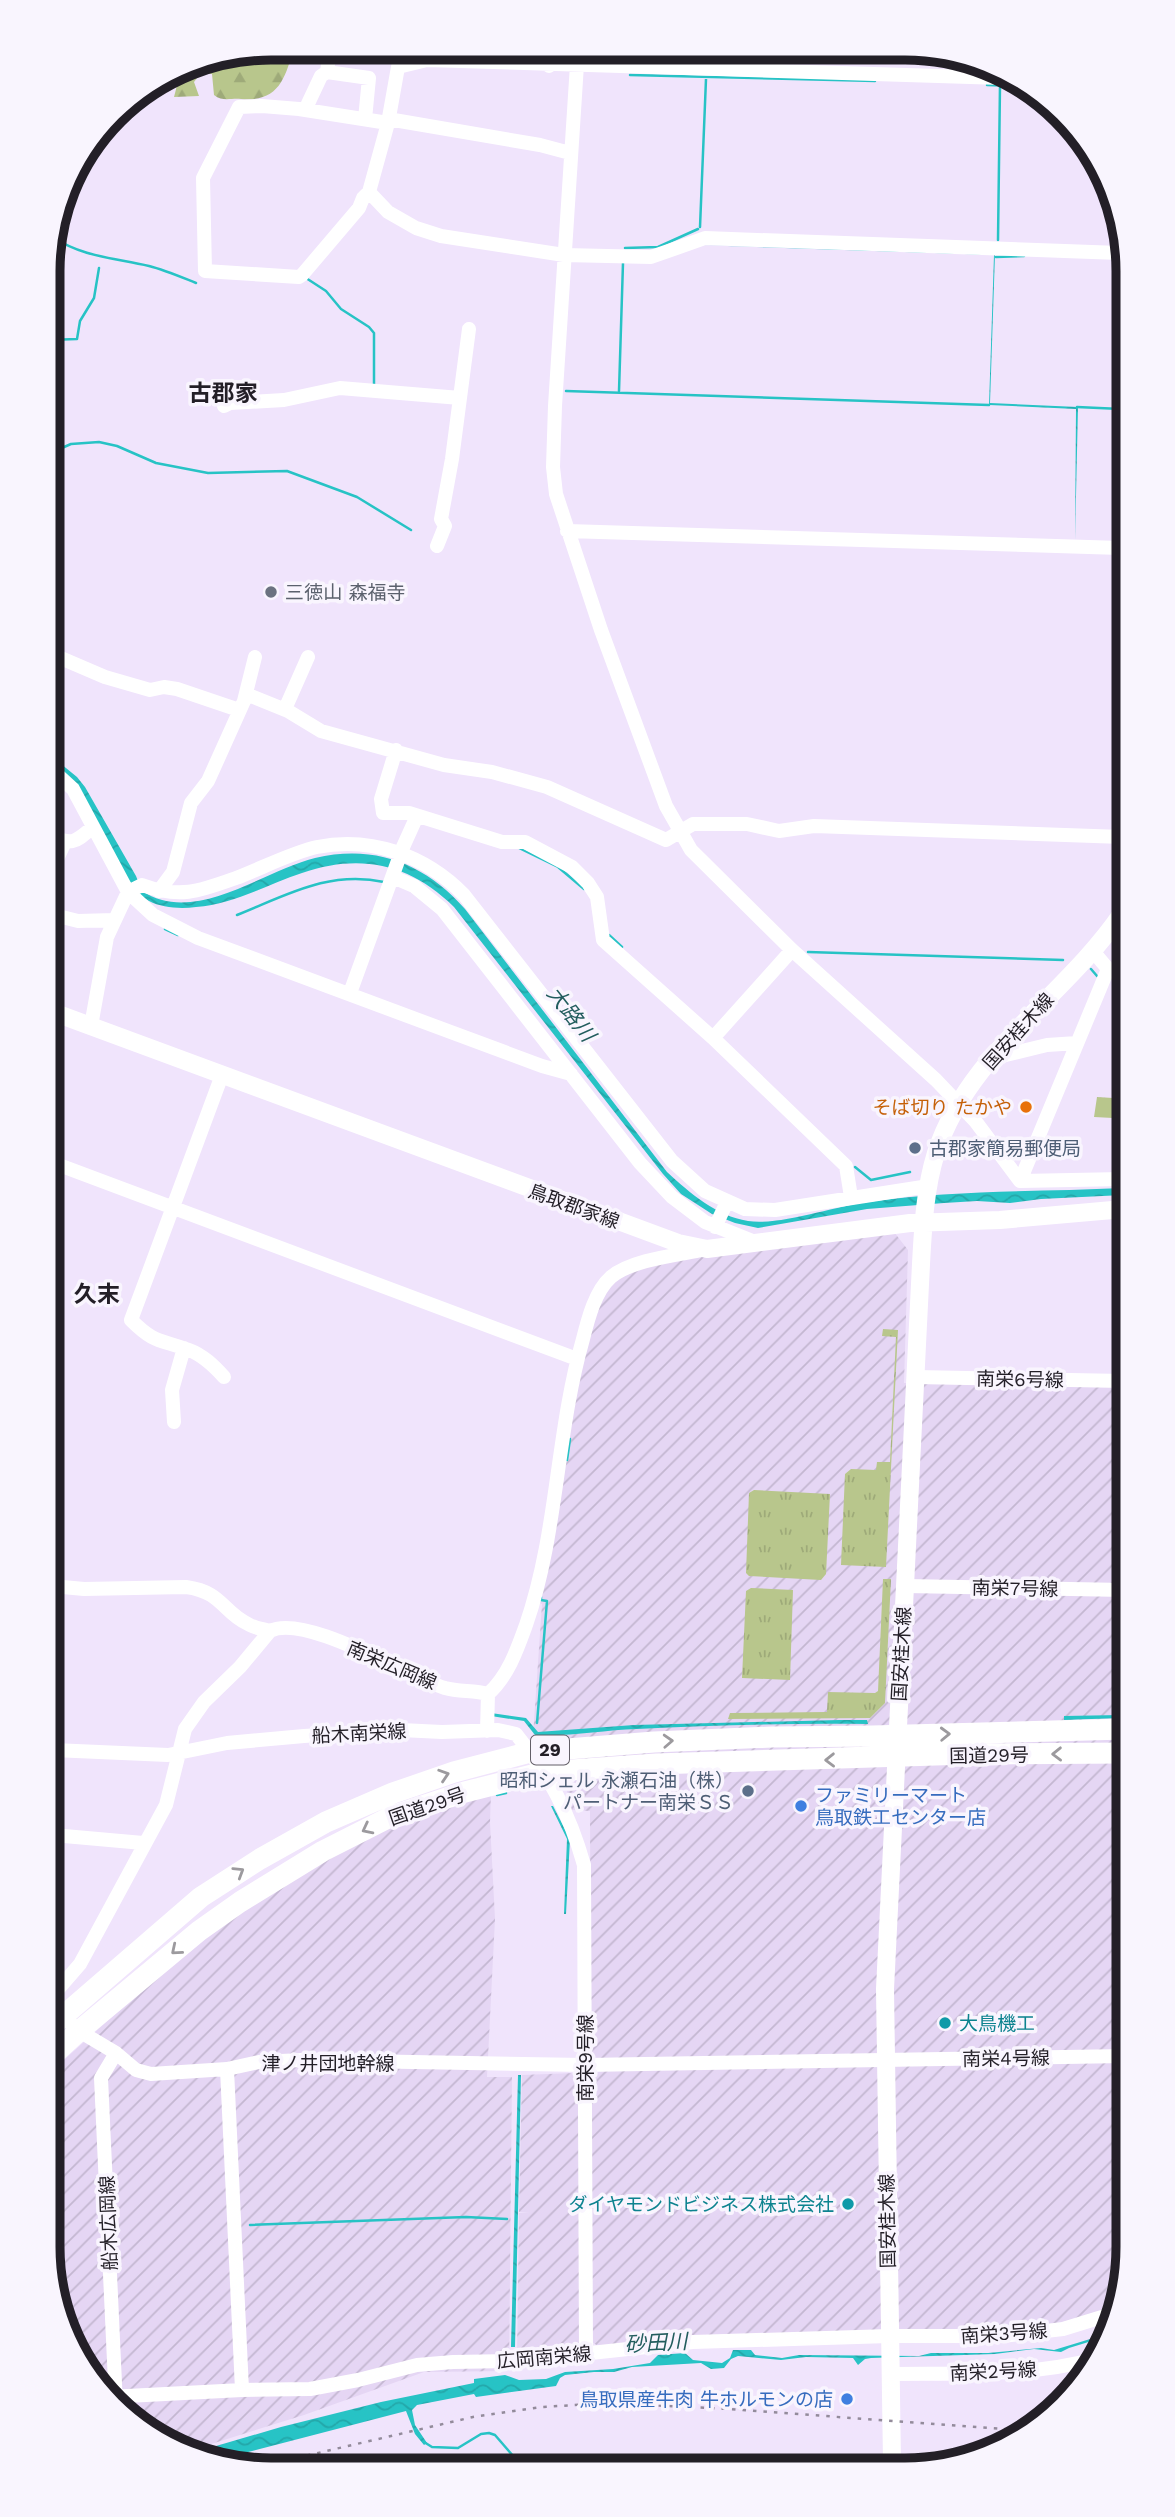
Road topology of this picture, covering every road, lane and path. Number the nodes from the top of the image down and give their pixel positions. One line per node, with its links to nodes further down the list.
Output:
1 (328, 60): 8 (street)
2 (411, 60): 12 (street)
3 (486, 60): 6 (street)
4 (546, 60): 6 (street)
5 (577, 60): 7 (street)
6 (549, 66): 7 (street)
7 (576, 66): 9 (street); 13 (street)
8 (327, 72): 10 (street); 11 (street)
9 (988, 78)
10 (305, 110): 11 (street); 14 (street)
11 (365, 119): 12 (street)
12 (388, 121): 13 (street); 14 (street)
13 (570, 153): 16 (street)
14 (369, 192): 16 (street)
15 (1115, 253): 16 (street)
16 (564, 255): 20 (street)
17 (469, 329): 18 (street)
18 (460, 398): 19 (street); 21 (street)
19 (224, 406)
20 (567, 531): 22 (street); 33 (street)
21 (437, 546)
22 (1116, 548)
23 (255, 656): 26 (street)
24 (308, 657): 27 (street)
25 (60, 658): 28 (street)
26 (246, 694): 27 (street); 28 (street)
27 (285, 709): 29 (street)
28 (239, 710): 41 (street)
29 (396, 750): 31 (street); 33 (street)
30 (60, 777): 32 (street)
31 (418, 816): 38 (street); 50 (street)
32 (93, 827): 36 (street); 40 (street)
33 (680, 829): 34 (street); 45 (street)
34 (1116, 837)
35 (60, 840): 36 (street)
36 (65, 842): 37 (street)
37 (60, 853)
38 (401, 853): 39 (street); 41 (street); 60 (street)
39 (393, 877): 47 (street); 53 (street)
40 (134, 889): 41 (street); 43 (street); 47 (street)
41 (159, 891)
42 (60, 916): 43 (street)
43 (114, 920): 49 (street)
44 (1116, 921): 46 (main road, 国安桂木線)
45 (792, 950): 50 (street); 55 (street)
46 (1091, 950): 51 (street); 52 (main road, 国安桂木線)
47 (350, 993): 53 (street)
48 (60, 1015): 49 (main road, 鳥取郡家線)
49 (91, 1026): 54 (main road, 鳥取郡家線)
50 (713, 1038): 59 (street)
51 (1077, 1043): 52 (street); 58 (street)
52 (993, 1058): 55 (main road, 国安桂木線)
53 (570, 1074): 64 (street)
54 (222, 1075): 62 (street); 66 (main road, 鳥取郡家線)
55 (959, 1104): 58 (street); 61 (main road, 国安桂木線)
56 (60, 1165): 62 (street)
57 (1116, 1179): 58 (street)
58 (1020, 1181)
59 (851, 1197): 60 (street); 61 (street)
60 (727, 1202): 64 (street)
61 (927, 1203): 63 (main road, 鳥取郡家線); 65 (main road, 鳥取郡家線); 70 (main road, 国安桂木線)
62 (173, 1208): 67 (street); 68 (street)
63 (1116, 1210)
64 (715, 1227): 65 (street)
65 (755, 1242): 66 (main road, 鳥取郡家線)
66 (707, 1249): 68 (street)
67 (184, 1348): 69 (street); 72 (street)
68 (577, 1359): 77 (street)
69 (224, 1377)
70 (915, 1377): 71 (street, 南栄6号線); 73 (main road, 国安桂木線)
71 (1115, 1381)
72 (174, 1422)
73 (905, 1586): 75 (street, 南栄7号線); 80 (main road, 国安桂木線)
74 (60, 1587): 76 (street)
75 (1115, 1590)
76 (270, 1631): 77 (street, 南栄広岡線); 83 (street)
77 (488, 1694): 79 (street)
78 (1115, 1728): 80 (highway, 国道29号 / 29, one-way to 78)
79 (487, 1731): 82 (street, 船木南栄線); 83 (street, 船木南栄線)
80 (897, 1735): 82 (highway, 国道29号 / 29, one-way to 80); 85 (main road, 国安桂木線)
81 (60, 1750): 83 (street, 船木南栄線)
82 (530, 1752): 86 (street, 南栄9号線); 90 (highway, 国道29号 / 29, one-way to 82)
83 (180, 1753): 88 (street)
84 (1115, 1753): 85 (highway, 国道29号 / 29, one-way to 85)
85 (897, 1758): 86 (highway, 国道29号 / 29, one-way to 86); 96 (main road, 国安桂木線)
86 (544, 1772): 92 (highway, 国道29号 / 29, one-way to 92); 97 (street, 南栄9号線)
87 (60, 1836): 88 (street)
88 (143, 1843): 89 (street)
89 (60, 1987)
90 (60, 2013)
91 (60, 2019): 92 (street, 津ノ井団地幹線)
92 (79, 2031): 93 (highway, 国道29号 / 29); 94 (street, 津ノ井団地幹線)
93 (60, 2048)
94 (116, 2053): 98 (street, 津ノ井団地幹線); 104 (street, 船木広岡線)
95 (1115, 2056): 96 (street, 南栄4号線)
96 (885, 2060): 97 (street, 津ノ井団地幹線); 100 (main road, 国安桂木線)
97 (585, 2065): 98 (street, 津ノ井団地幹線); 101 (street, 南栄9号線)
98 (227, 2069): 105 (street)
99 (1103, 2316): 100 (street, 南栄3号線)
100 (889, 2339): 101 (street, 広岡南栄線); 103 (main road, 国安桂木線)
101 (586, 2353): 105 (street, 広岡南栄線)
102 (1080, 2363): 103 (street, 南栄2号線)
103 (890, 2371): 107 (main road, 国安桂木線)
104 (113, 2387)
105 (242, 2390): 106 (street)
106 (125, 2399)
107 (892, 2458)

